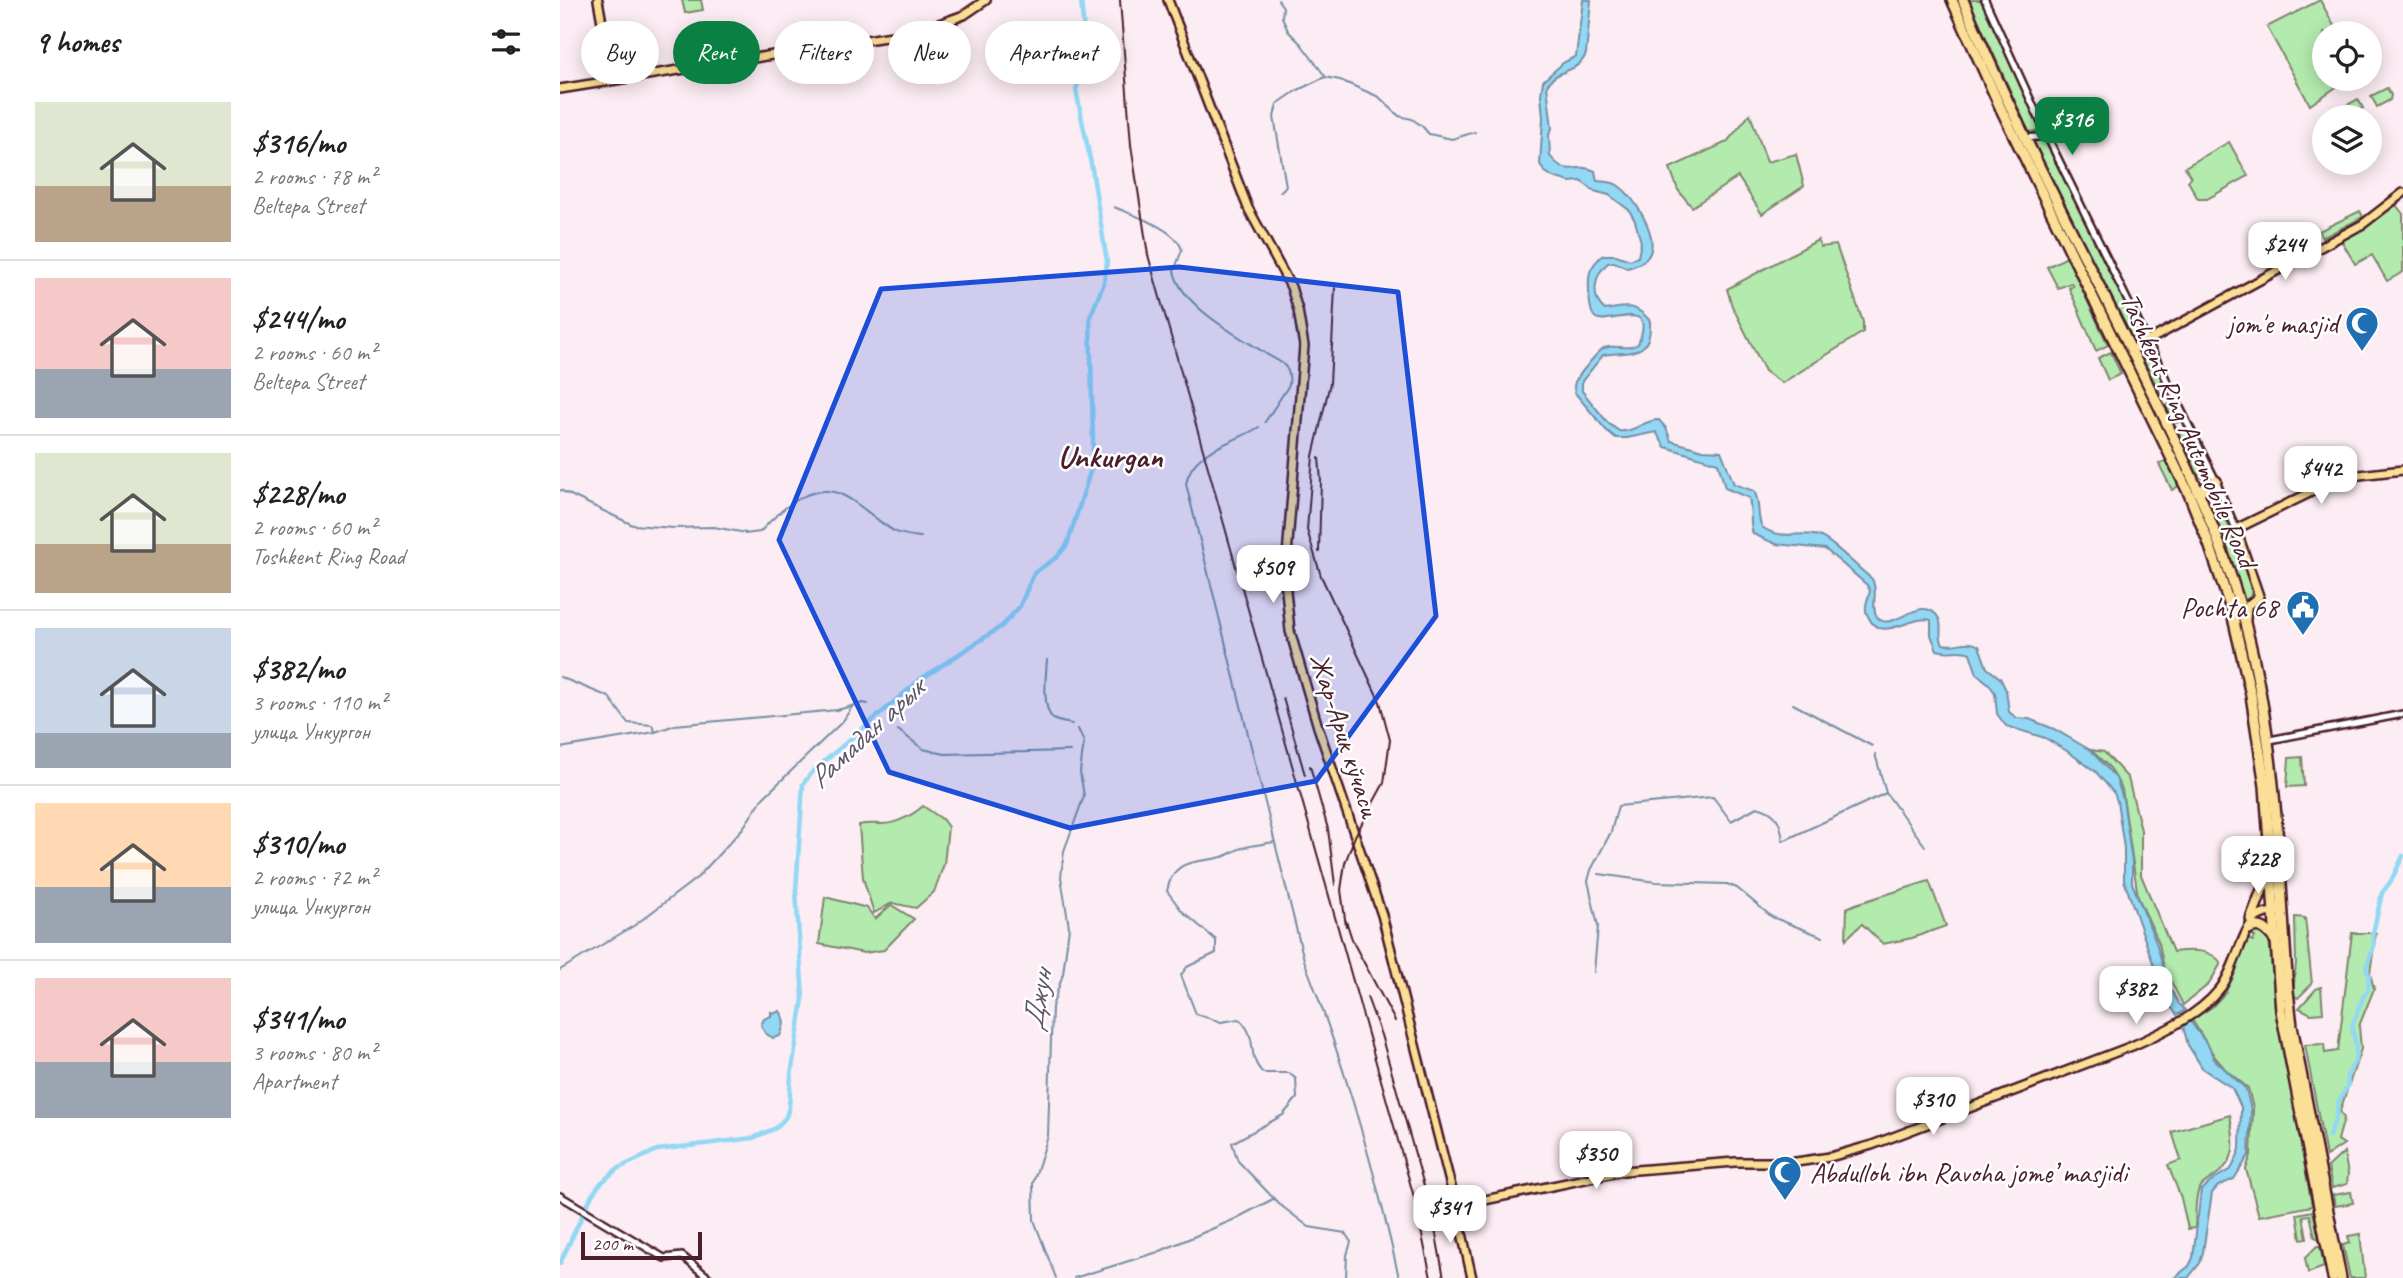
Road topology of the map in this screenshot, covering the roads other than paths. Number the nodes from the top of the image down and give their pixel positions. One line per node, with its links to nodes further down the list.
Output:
1 (598, 0): 7 (main road)
2 (986, 0): 8 (main road)
3 (1168, 0): 32 (main road, Жар-Арик кўчаси)
4 (1952, 0): 10 (highway, Tashkent Ring Automobile Road)
5 (1963, 0): 10 (highway, Tashkent Ring Automobile Road)
6 (1985, 0): 12 (street)
7 (602, 21)
8 (659, 72)
9 (586, 84): 11 (main road)
10 (1997, 87): 13 (highway, Tashkent Ring Automobile Road); 15 (highway, Tashkent Ring Automobile Road)
11 (560, 89)
12 (2047, 136): 13 (street); 16 (street)
13 (2026, 138): 15 (highway, Tashkent Ring Automobile Road)
14 (2403, 193): 16 (main road)
15 (2087, 271): 17 (highway, Tashkent Ring Automobile Road); 18 (highway, Tashkent Ring Automobile Road)
16 (2147, 341): 17 (main road); 20 (street)
17 (2131, 349): 18 (highway, Tashkent Ring Automobile Road)
18 (2148, 395): 21 (highway, Tashkent Ring Automobile Road); 26 (highway, Tashkent Ring Automobile Road)
19 (2403, 472): 22 (main road)
20 (2216, 481): 21 (highway); 22 (street)
21 (2198, 492): 23 (highway, Tashkent Ring Automobile Road)
22 (2237, 532): 23 (main road)
23 (2243, 603): 25 (highway, Tashkent Ring Automobile Road)
24 (2403, 714): 25 (street)
25 (2270, 740): 27 (highway, Tashkent Ring Automobile Road)
26 (2270, 866): 27 (highway, Tashkent Ring Automobile Road); 28 (highway)
27 (2278, 909): 28 (main road); 29 (highway); 30 (highway, Tashkent Ring Automobile Road)
28 (2250, 924): 29 (highway); 32 (main road)
29 (2275, 940): 30 (highway)
30 (2283, 992): 33 (highway, Tashkent Ring Automobile Road)
31 (560, 1196): 34 (street)
32 (1456, 1206): 35 (main road, Жар-Арик кўчаси)
33 (2337, 1277)
34 (709, 1278)
35 (1472, 1278)

